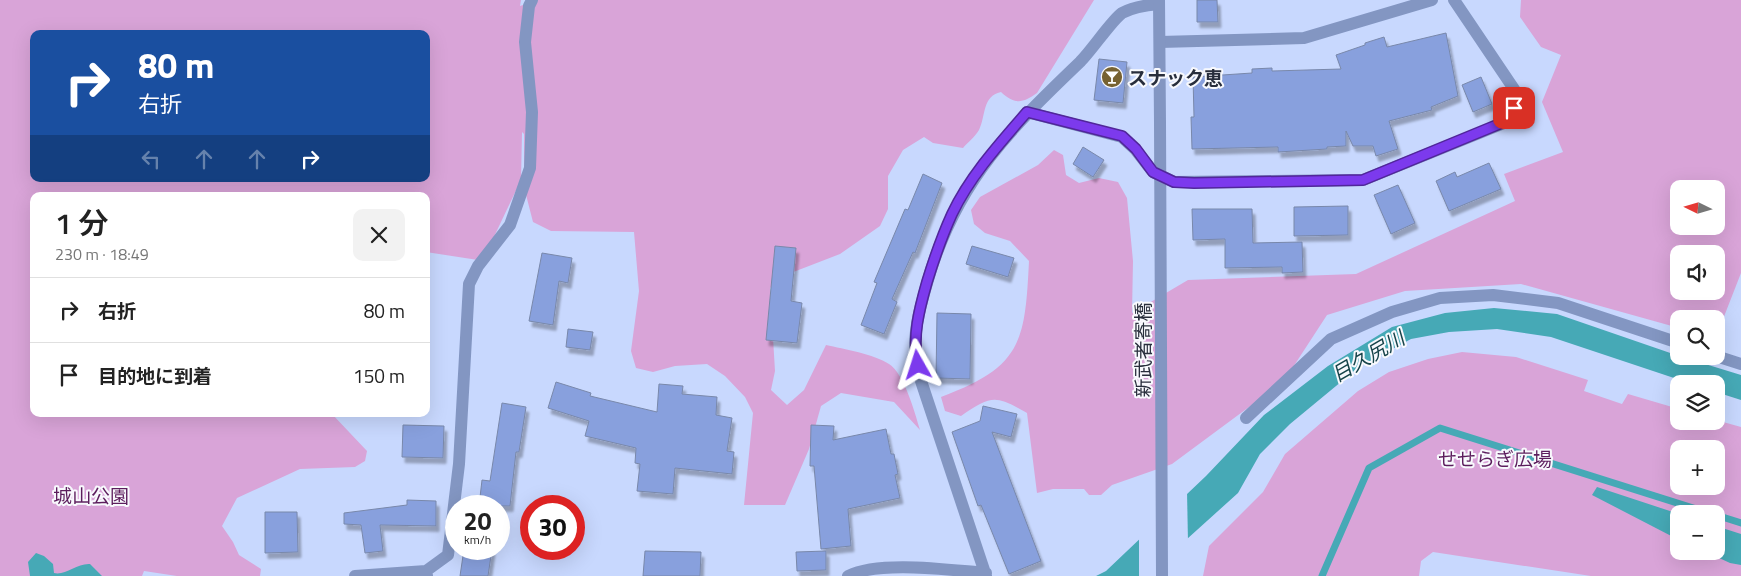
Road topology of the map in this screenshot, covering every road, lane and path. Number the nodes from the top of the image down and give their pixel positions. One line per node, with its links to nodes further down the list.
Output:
1 (532, 0): 11 (street)
2 (1432, 0): 5 (street)
3 (1454, 0): 6 (street)
4 (1159, 2): 5 (street, 新武者寄橋); 6 (street)
5 (1160, 42): 15 (street, 新武者寄橋, bridge)
6 (1027, 112): 12 (street)
7 (1670, 340): 10 (street)
8 (1725, 359): 9 (street)
9 (1741, 364)
10 (1246, 418)
11 (427, 573): 13 (street)
12 (986, 574): 14 (street)
13 (355, 576)
14 (848, 576)
15 (1162, 576)

